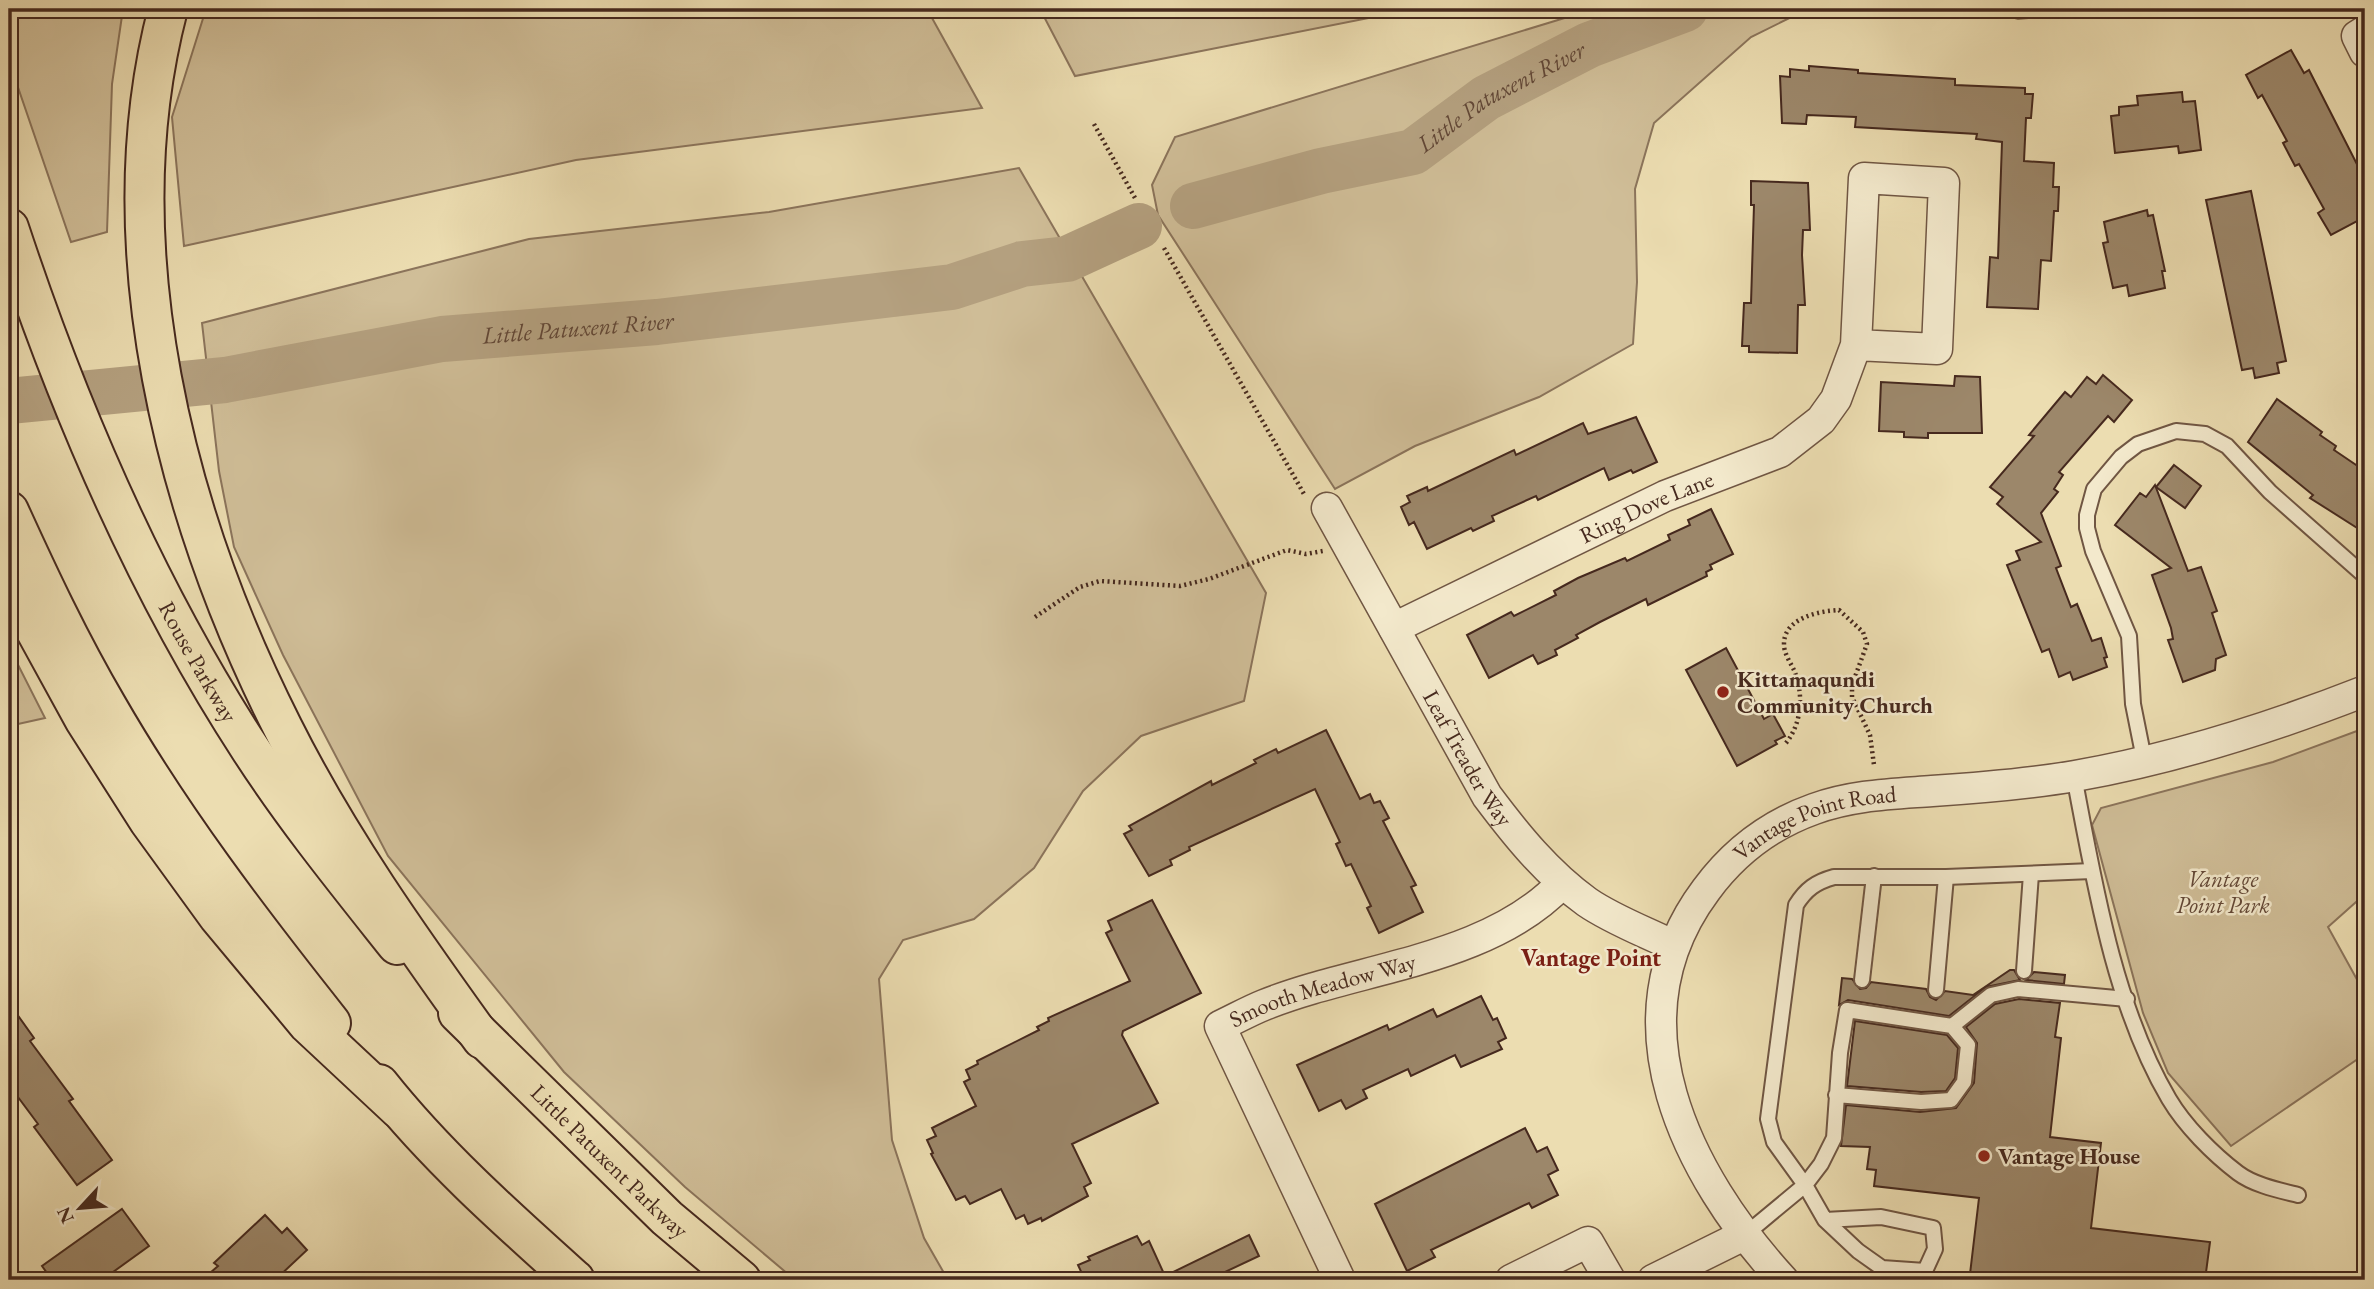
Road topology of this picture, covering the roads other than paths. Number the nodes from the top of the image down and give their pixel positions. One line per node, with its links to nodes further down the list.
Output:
1 (168, 9): 25 (main road)
2 (2365, 31): 3 (street)
3 (2365, 52)
4 (9, 229): 25 (main road, Rouse Parkway)
5 (1856, 345): 5 (street, Ring Dove Lane); 10 (street, Ring Dove Lane)
6 (1328, 508): 10 (street, Leaf Treader Way)
7 (9, 511): 27 (main road)
8 (2365, 576): 12 (lane)
9 (9, 582): 27 (main road)
10 (1394, 628): 18 (street, Leaf Treader Way)
11 (2365, 691): 12 (street, Vantage Point Road)
12 (2144, 759): 13 (street, Vantage Point Road)
13 (2074, 776): 14 (lane); 19 (street, Vantage Point Road)
14 (2092, 871): 15 (lane); 23 (lane)
15 (2031, 874): 17 (lane); 20 (lane)
16 (1874, 876): 17 (lane); 21 (lane); 28 (lane)
17 (1946, 877): 22 (lane)
18 (1562, 883): 19 (street, Leaf Treader Way); 34 (street, Smooth Meadow Way)
19 (1674, 946): 31 (street, Vantage Point Road)
20 (2024, 971)
21 (1862, 981)
22 (1936, 990)
23 (2127, 999): 24 (lane); 29 (lane)
24 (1952, 1026): 26 (lane); 26 (lane)
25 (482, 1039): 33 (main road, Little Patuxent Parkway)
26 (1836, 1095): 28 (lane)
27 (399, 1110): 32 (main road)
28 (1805, 1185): 30 (lane); 31 (lane)
29 (2298, 1195)
30 (1825, 1220): 30 (lane)
31 (1746, 1234): 37 (street); 38 (street, Vantage Point Road)
32 (575, 1280)
33 (741, 1280)
34 (1339, 1280)
35 (1511, 1280): 36 (street)
36 (1611, 1280)
37 (1653, 1280)
38 (1783, 1280)

